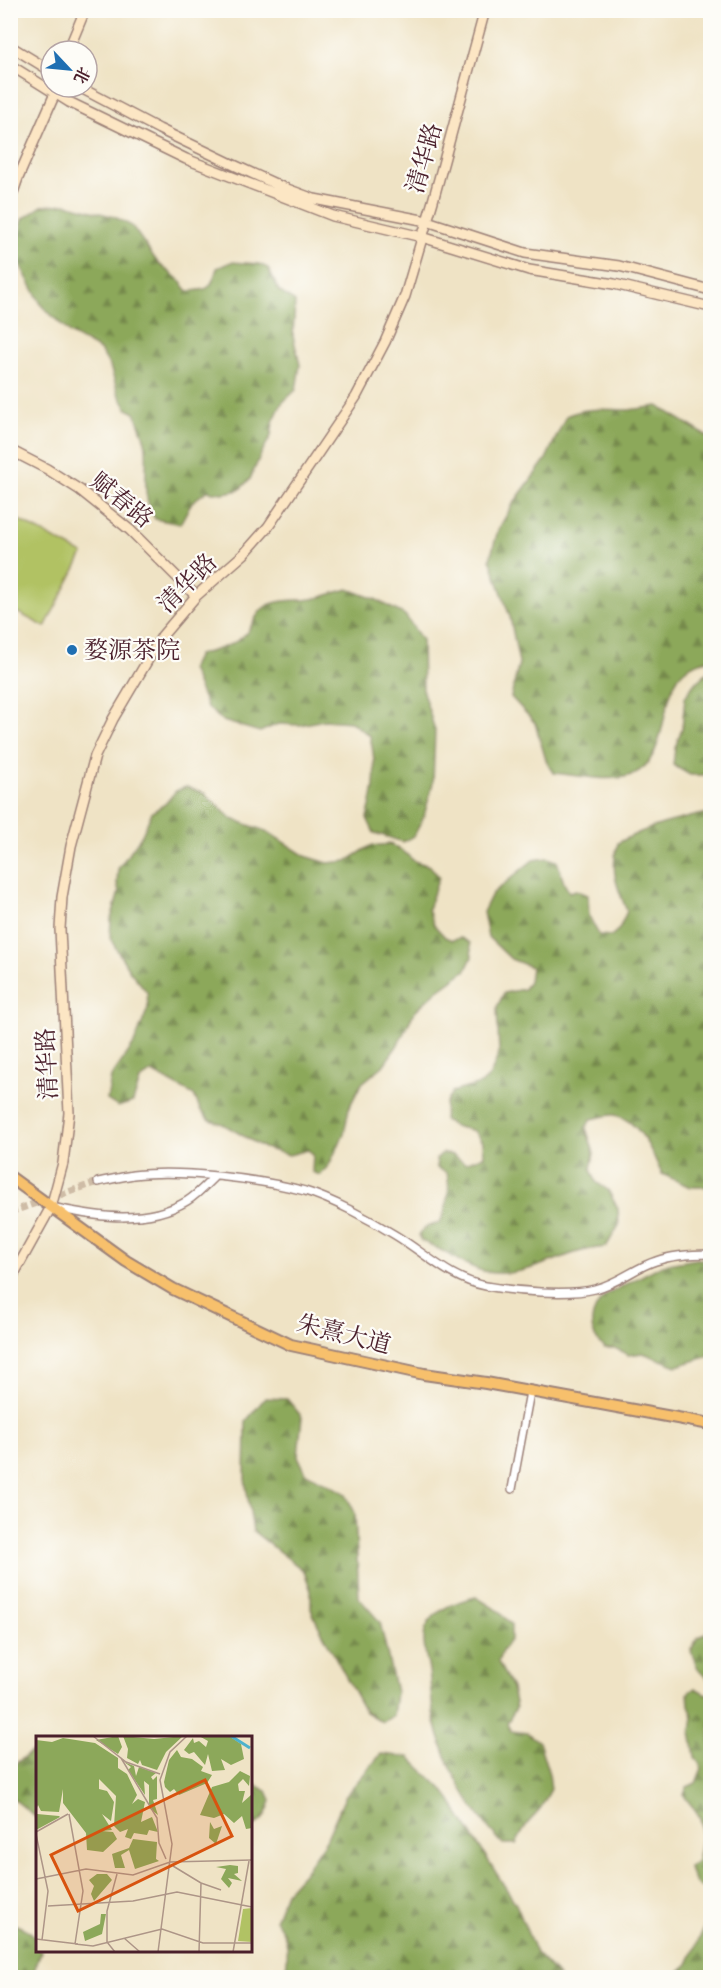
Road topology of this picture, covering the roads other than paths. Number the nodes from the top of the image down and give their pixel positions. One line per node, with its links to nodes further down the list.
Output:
1 (85, 10): 3 (main road)
2 (485, 10): 12 (main road, 清华路)
3 (73, 39)
4 (10, 46): 5 (main road)
5 (39, 64)
6 (10, 65): 7 (main road)
7 (39, 80)
8 (99, 98): 12 (main road)
9 (53, 99): 11 (main road)
10 (72, 99): 13 (main road)
11 (10, 201)
12 (427, 221): 13 (main road, 清华路); 14 (main road)
13 (422, 237): 15 (main road); 17 (main road, 清华路)
14 (711, 290)
15 (711, 307)
16 (10, 450): 17 (main road, 赋春路)
17 (196, 596): 21 (main road, 清华路)
18 (10, 1177): 21 (main road, 朱熹大道)
19 (214, 1177): 20 (street); 21 (street); 22 (street)
20 (98, 1182)
21 (51, 1207): 23 (main road, 清华路); 24 (main road, 朱熹大道)
22 (711, 1254)
23 (10, 1281)
24 (530, 1392): 25 (main road, 朱熹大道); 26 (street)
25 (711, 1424)
26 (512, 1489)

